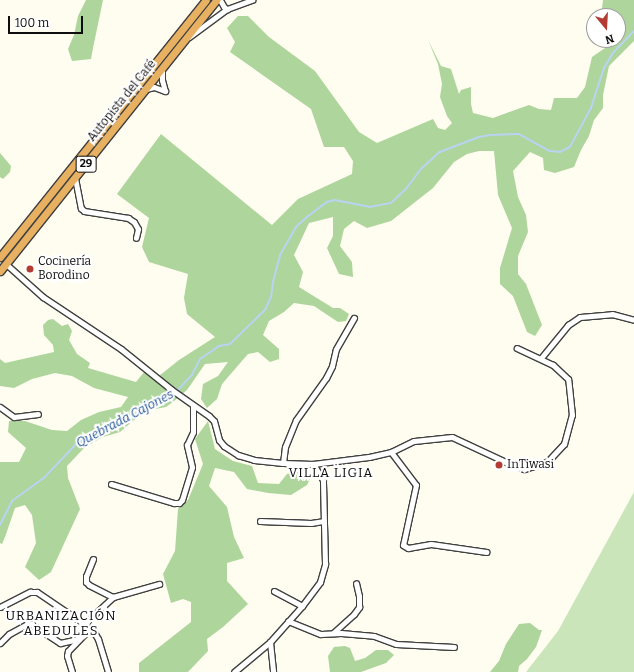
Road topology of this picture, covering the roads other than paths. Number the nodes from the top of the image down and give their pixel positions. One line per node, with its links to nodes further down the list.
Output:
1 (206, 0): 11 (highway, Autopista del Café / 29)
2 (216, 0): 6 (highway, Autopista del Café / 29)
3 (220, 0): 5 (street)
4 (252, 0): 5 (street)
5 (227, 9): 6 (street)
6 (185, 40): 7 (highway, Autopista del Café / 29)
7 (162, 69): 8 (highway, Autopista del Café / 29); 8 (street)
8 (146, 89): 9 (highway, Autopista del Café / 29)
9 (75, 178): 10 (street); 12 (highway, Autopista del Café / 29)
10 (136, 238)
11 (0, 258)
12 (6, 264): 13 (highway, Autopista del Café / 29); 18 (street)
13 (0, 271)
14 (354, 318): 22 (street)
15 (634, 320): 17 (street)
16 (517, 348): 17 (street)
17 (541, 358): 21 (street)
18 (193, 406): 22 (street); 24 (street)
19 (0, 407): 20 (street)
20 (38, 414)
21 (391, 452): 23 (street); 27 (street)
22 (283, 463): 23 (street)
23 (313, 464): 26 (street)
24 (111, 484)
25 (260, 521): 26 (street)
26 (323, 521): 33 (street)
27 (486, 552)
28 (93, 559): 32 (street)
29 (356, 582): 38 (street)
30 (159, 584): 32 (street)
31 (274, 591): 33 (street)
32 (113, 597): 36 (street)
33 (302, 606): 35 (street)
34 (0, 607): 36 (street)
35 (288, 621): 38 (street); 40 (street)
36 (84, 624): 37 (street)
37 (89, 628): 39 (street); 44 (street)
38 (333, 633): 42 (street)
39 (79, 639): 41 (street); 43 (street)
40 (270, 642): 45 (street); 46 (street)
41 (0, 643)
42 (454, 647)
43 (72, 672)
44 (108, 672)
45 (236, 672)
46 (273, 672)

